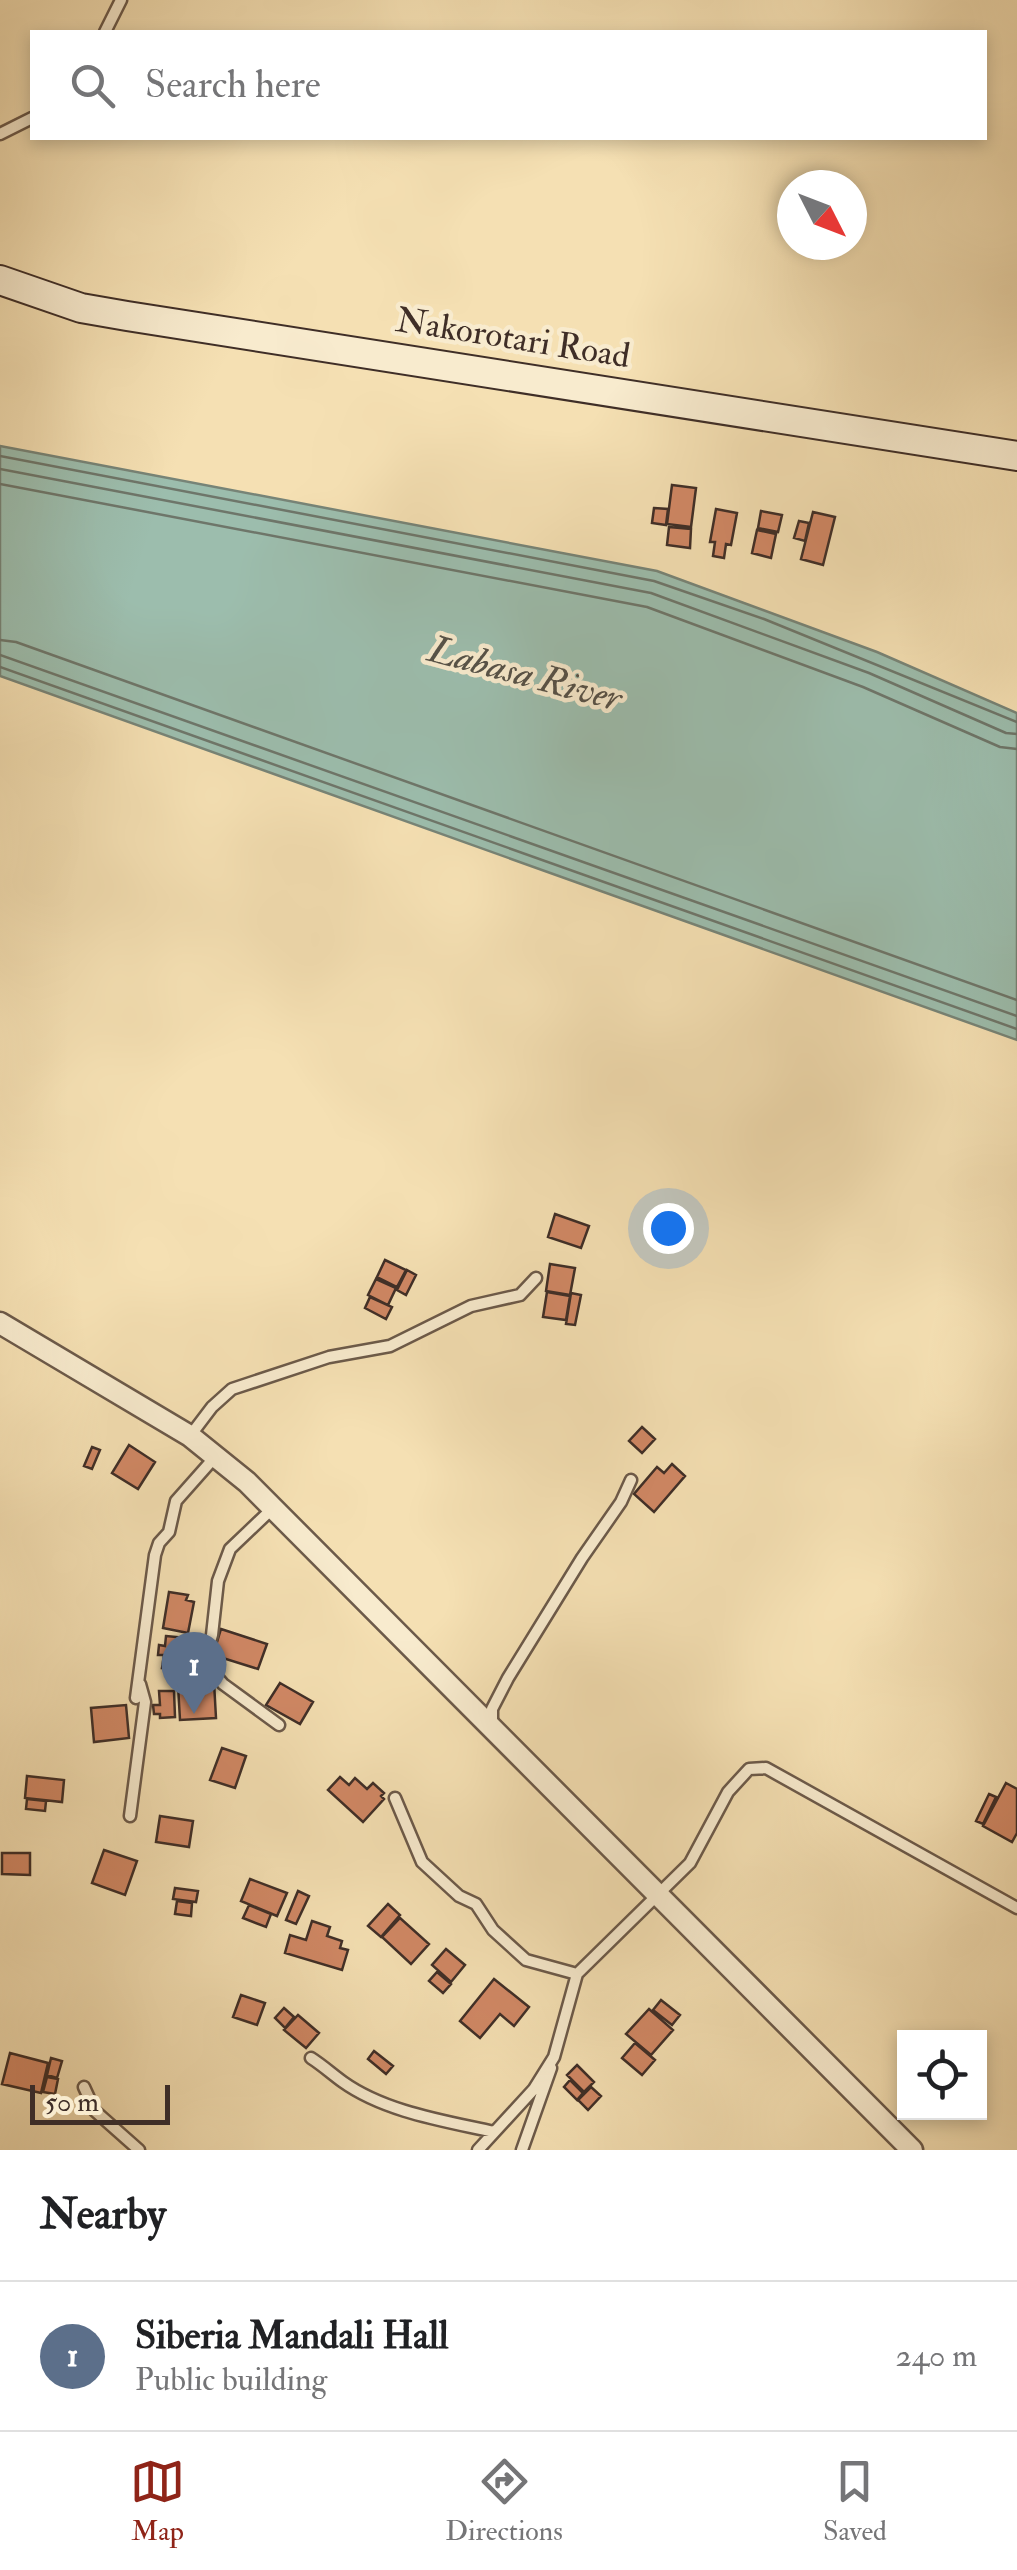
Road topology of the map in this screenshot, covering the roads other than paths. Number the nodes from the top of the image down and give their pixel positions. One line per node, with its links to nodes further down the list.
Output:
1 (121, 0): 2 (lane)
2 (106, 30)
3 (30, 119): 4 (lane)
4 (0, 134)
5 (0, 280): 6 (street, Nakorotari Road)
6 (1017, 456)
7 (536, 1278): 9 (lane)
8 (0, 1323): 9 (street)
9 (190, 1436): 10 (street)
10 (216, 1456): 12 (street); 13 (lane)
11 (631, 1480): 16 (lane)
12 (274, 1508): 15 (lane); 16 (street)
13 (140, 1683): 14 (lane); 18 (lane)
14 (136, 1698)
15 (279, 1725)
16 (492, 1726): 19 (street)
17 (395, 1798): 21 (lane)
18 (130, 1816)
19 (658, 1892): 20 (lane); 21 (lane); 29 (street)
20 (1017, 1908)
21 (576, 1974): 22 (lane)
22 (554, 2057): 25 (lane); 28 (lane)
23 (310, 2058): 25 (lane)
24 (84, 2088): 26 (lane)
25 (494, 2132): 27 (lane)
26 (139, 2150)
27 (478, 2150)
28 (522, 2150)
29 (912, 2150)

